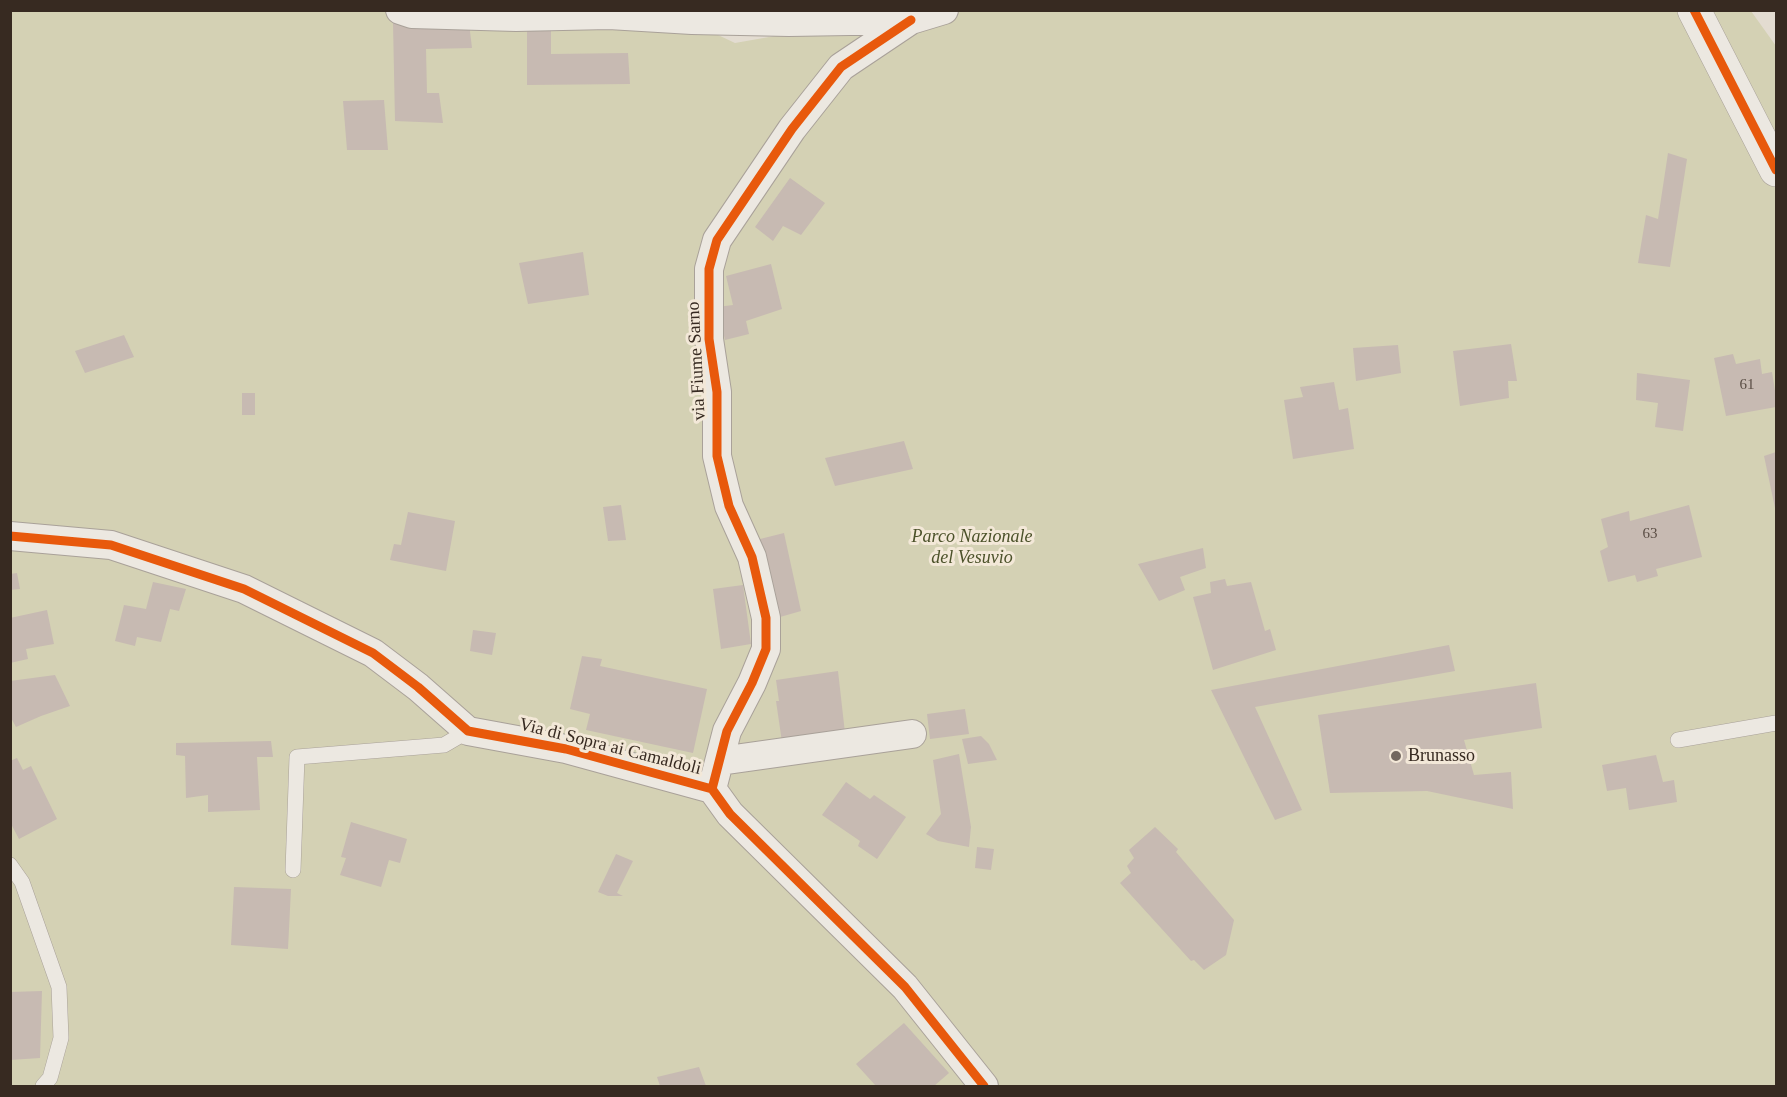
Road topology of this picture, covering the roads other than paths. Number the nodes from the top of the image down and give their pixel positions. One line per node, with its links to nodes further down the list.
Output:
1 (400, 10): 4 (street)
2 (944, 10): 4 (street)
3 (1695, 10): 5 (street)
4 (911, 20): 11 (street, via Fiume Sarno)
5 (1776, 170)
6 (10, 536): 8 (street)
7 (1776, 723): 10 (lane)
8 (468, 731): 12 (street, Via di Sopra ai Camaldoli); 14 (lane)
9 (912, 734): 11 (street)
10 (1678, 740)
11 (720, 761): 12 (street, Via di Sopra ai Camaldoli)
12 (712, 789): 16 (street, Via di Sopra ai Camaldoli)
13 (10, 865): 15 (lane)
14 (293, 870)
15 (43, 1086)
16 (984, 1086)

